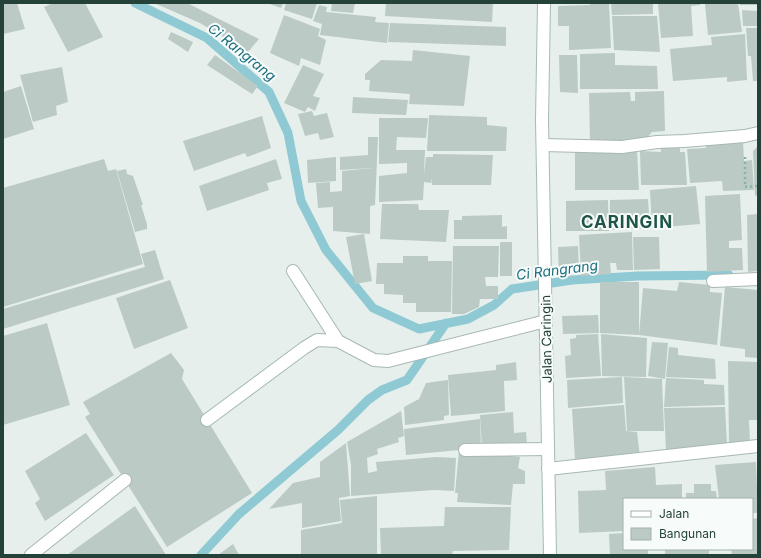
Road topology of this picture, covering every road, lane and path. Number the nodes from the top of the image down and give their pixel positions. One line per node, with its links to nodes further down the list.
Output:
1 (544, 3): 4 (main road, Jalan Caringin)
2 (758, 133): 3 (main road)
3 (745, 136): 4 (main road); 5 (path)
4 (543, 145): 9 (main road, Jalan Caringin)
5 (758, 186)
6 (293, 271): 10 (main road)
7 (758, 279): 8 (main road)
8 (713, 281)
9 (546, 321): 10 (main road); 14 (main road, Jalan Caringin)
10 (338, 341): 11 (main road)
11 (207, 420)
12 (758, 446): 15 (main road)
13 (465, 450): 14 (main road)
14 (548, 450): 15 (main road, Jalan Caringin)
15 (548, 469): 18 (main road, Jalan Caringin)
16 (125, 480): 17 (main road)
17 (31, 555)
18 (550, 555)

